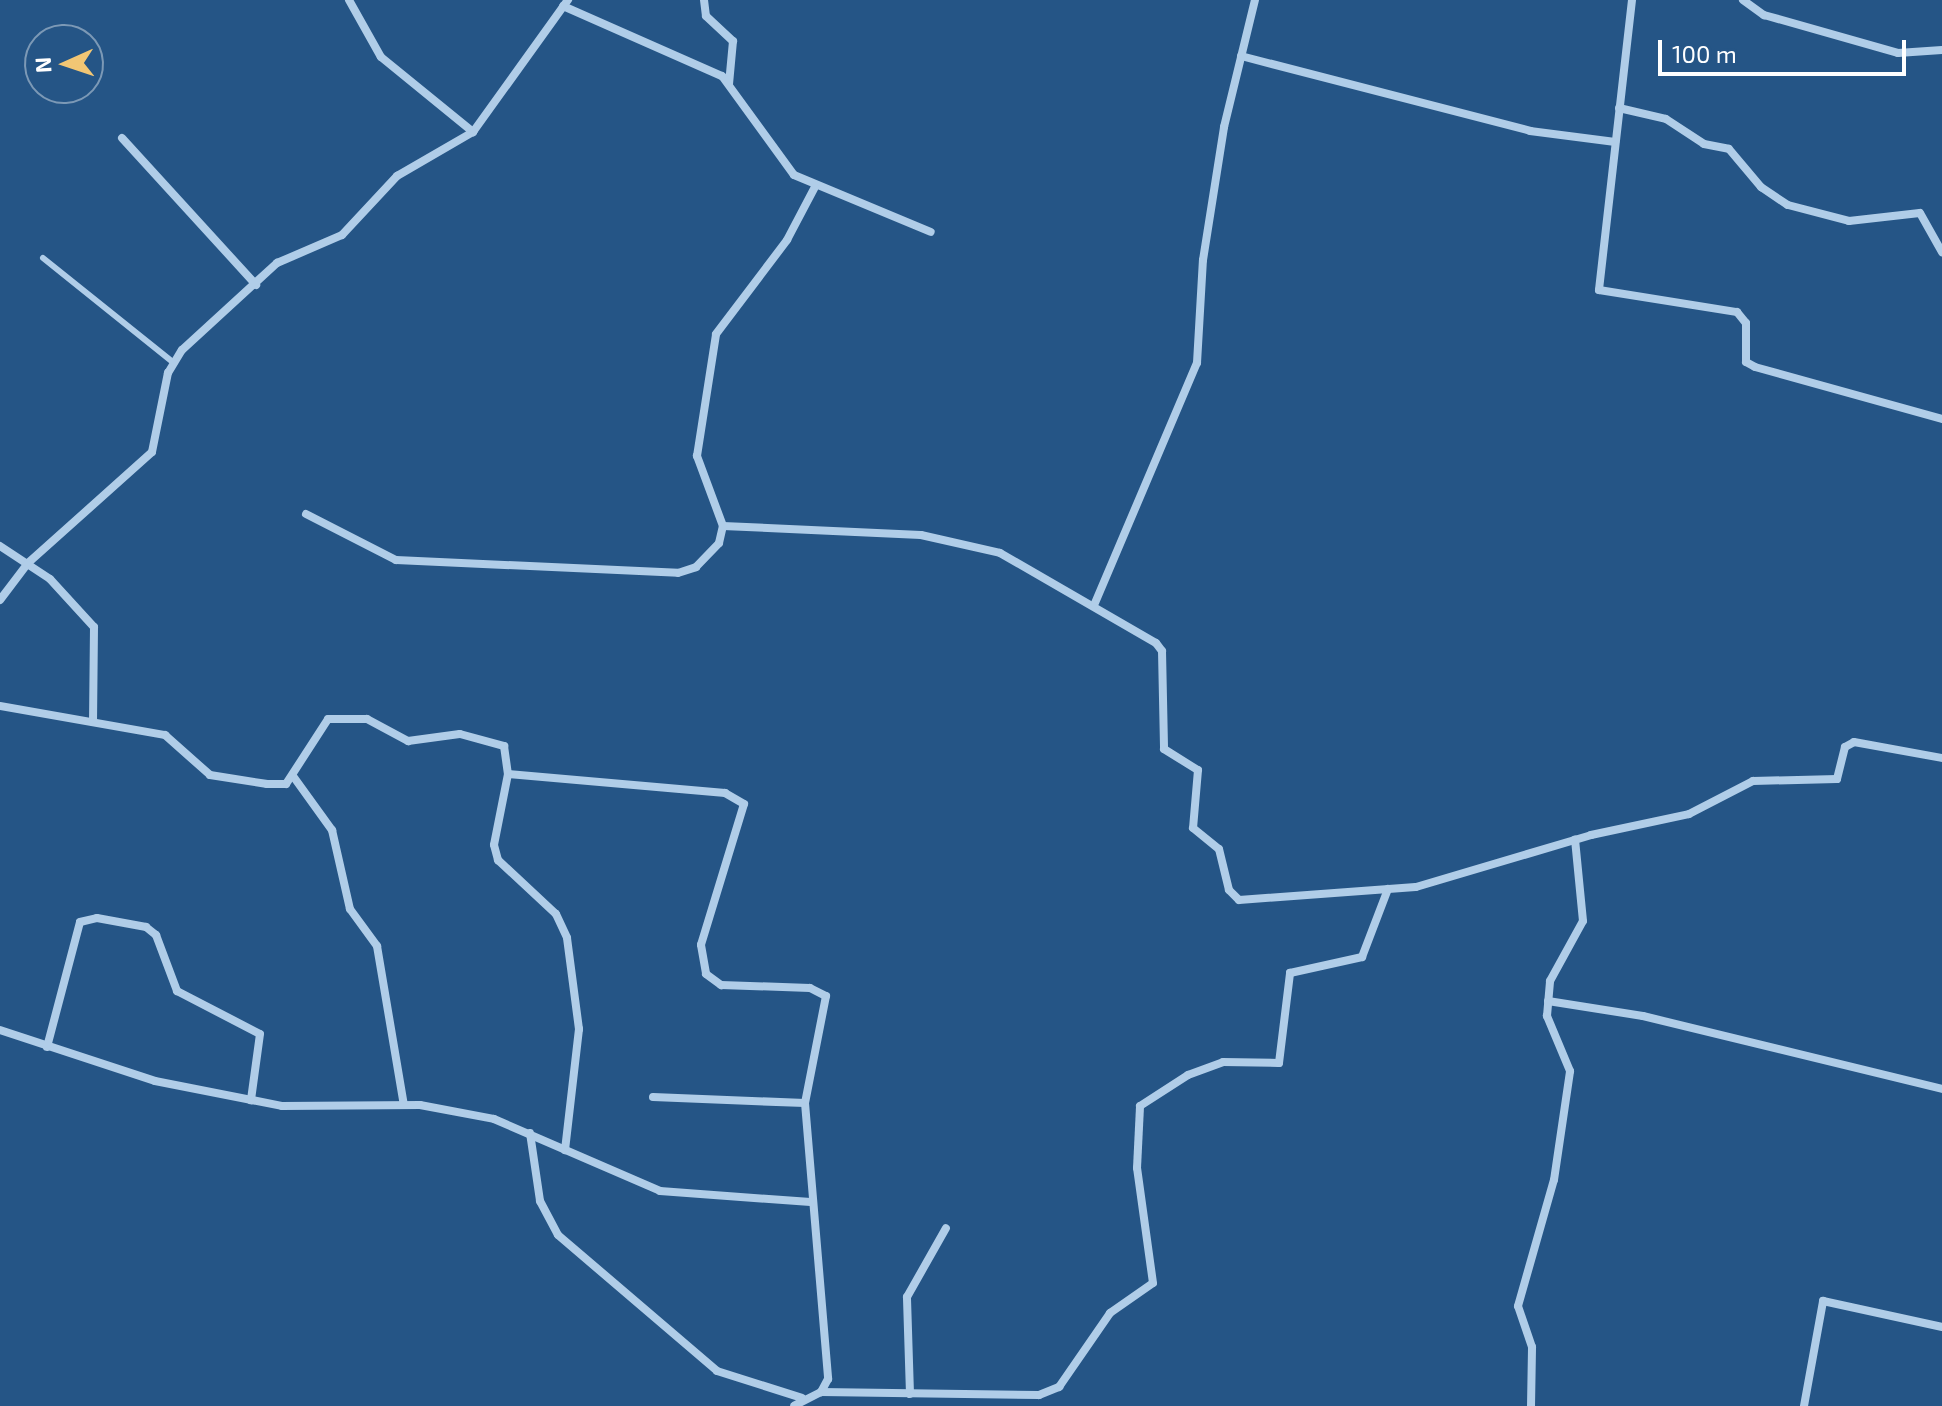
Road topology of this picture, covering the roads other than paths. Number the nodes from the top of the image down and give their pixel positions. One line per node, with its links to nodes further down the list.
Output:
1 (349, 0): 11 (street)
2 (704, 0): 9 (street)
3 (1255, 0): 8 (street)
4 (1632, 0): 10 (street)
5 (1743, 0): 7 (street)
6 (566, 3): 9 (street); 11 (street)
7 (1942, 50)
8 (1241, 56): 13 (street); 26 (street)
9 (729, 84): 14 (street)
10 (1619, 108): 13 (street); 16 (street)
11 (473, 132): 18 (street)
12 (122, 138): 18 (street)
13 (1615, 142): 20 (street)
14 (815, 187): 15 (street); 22 (street)
15 (931, 232)
16 (1942, 252)
17 (43, 258): 19 (lane)
18 (256, 285): 19 (street)
19 (173, 362): 24 (street)
20 (1942, 419)
21 (306, 514): 22 (street)
22 (723, 526): 26 (street)
23 (0, 546): 24 (street)
24 (28, 563): 25 (street); 28 (street)
25 (0, 600)
26 (1095, 603): 33 (street)
27 (0, 706): 28 (street)
28 (93, 722): 31 (street)
29 (1942, 758): 32 (street)
30 (508, 774): 31 (street); 40 (street); 43 (street)
31 (293, 776): 41 (street)
32 (1575, 839): 33 (street); 34 (street)
33 (1388, 889): 49 (street)
34 (1548, 1001): 37 (street); 53 (street)
35 (0, 1030): 36 (street)
36 (47, 1047): 39 (street); 39 (street)
37 (1942, 1089)
38 (653, 1097): 40 (street)
39 (251, 1100): 41 (street)
40 (805, 1103): 44 (street)
41 (404, 1105): 42 (street)
42 (530, 1133): 43 (street); 50 (street)
43 (565, 1150): 44 (street)
44 (811, 1202): 47 (street)
45 (946, 1228): 48 (street)
46 (1942, 1327): 54 (street)
47 (821, 1392): 48 (street); 50 (street)
48 (910, 1394): 49 (street)
49 (949, 1394): 52 (street)
50 (802, 1398): 51 (street)
51 (794, 1406)
52 (952, 1406)
53 (1531, 1406)
54 (1804, 1406)

